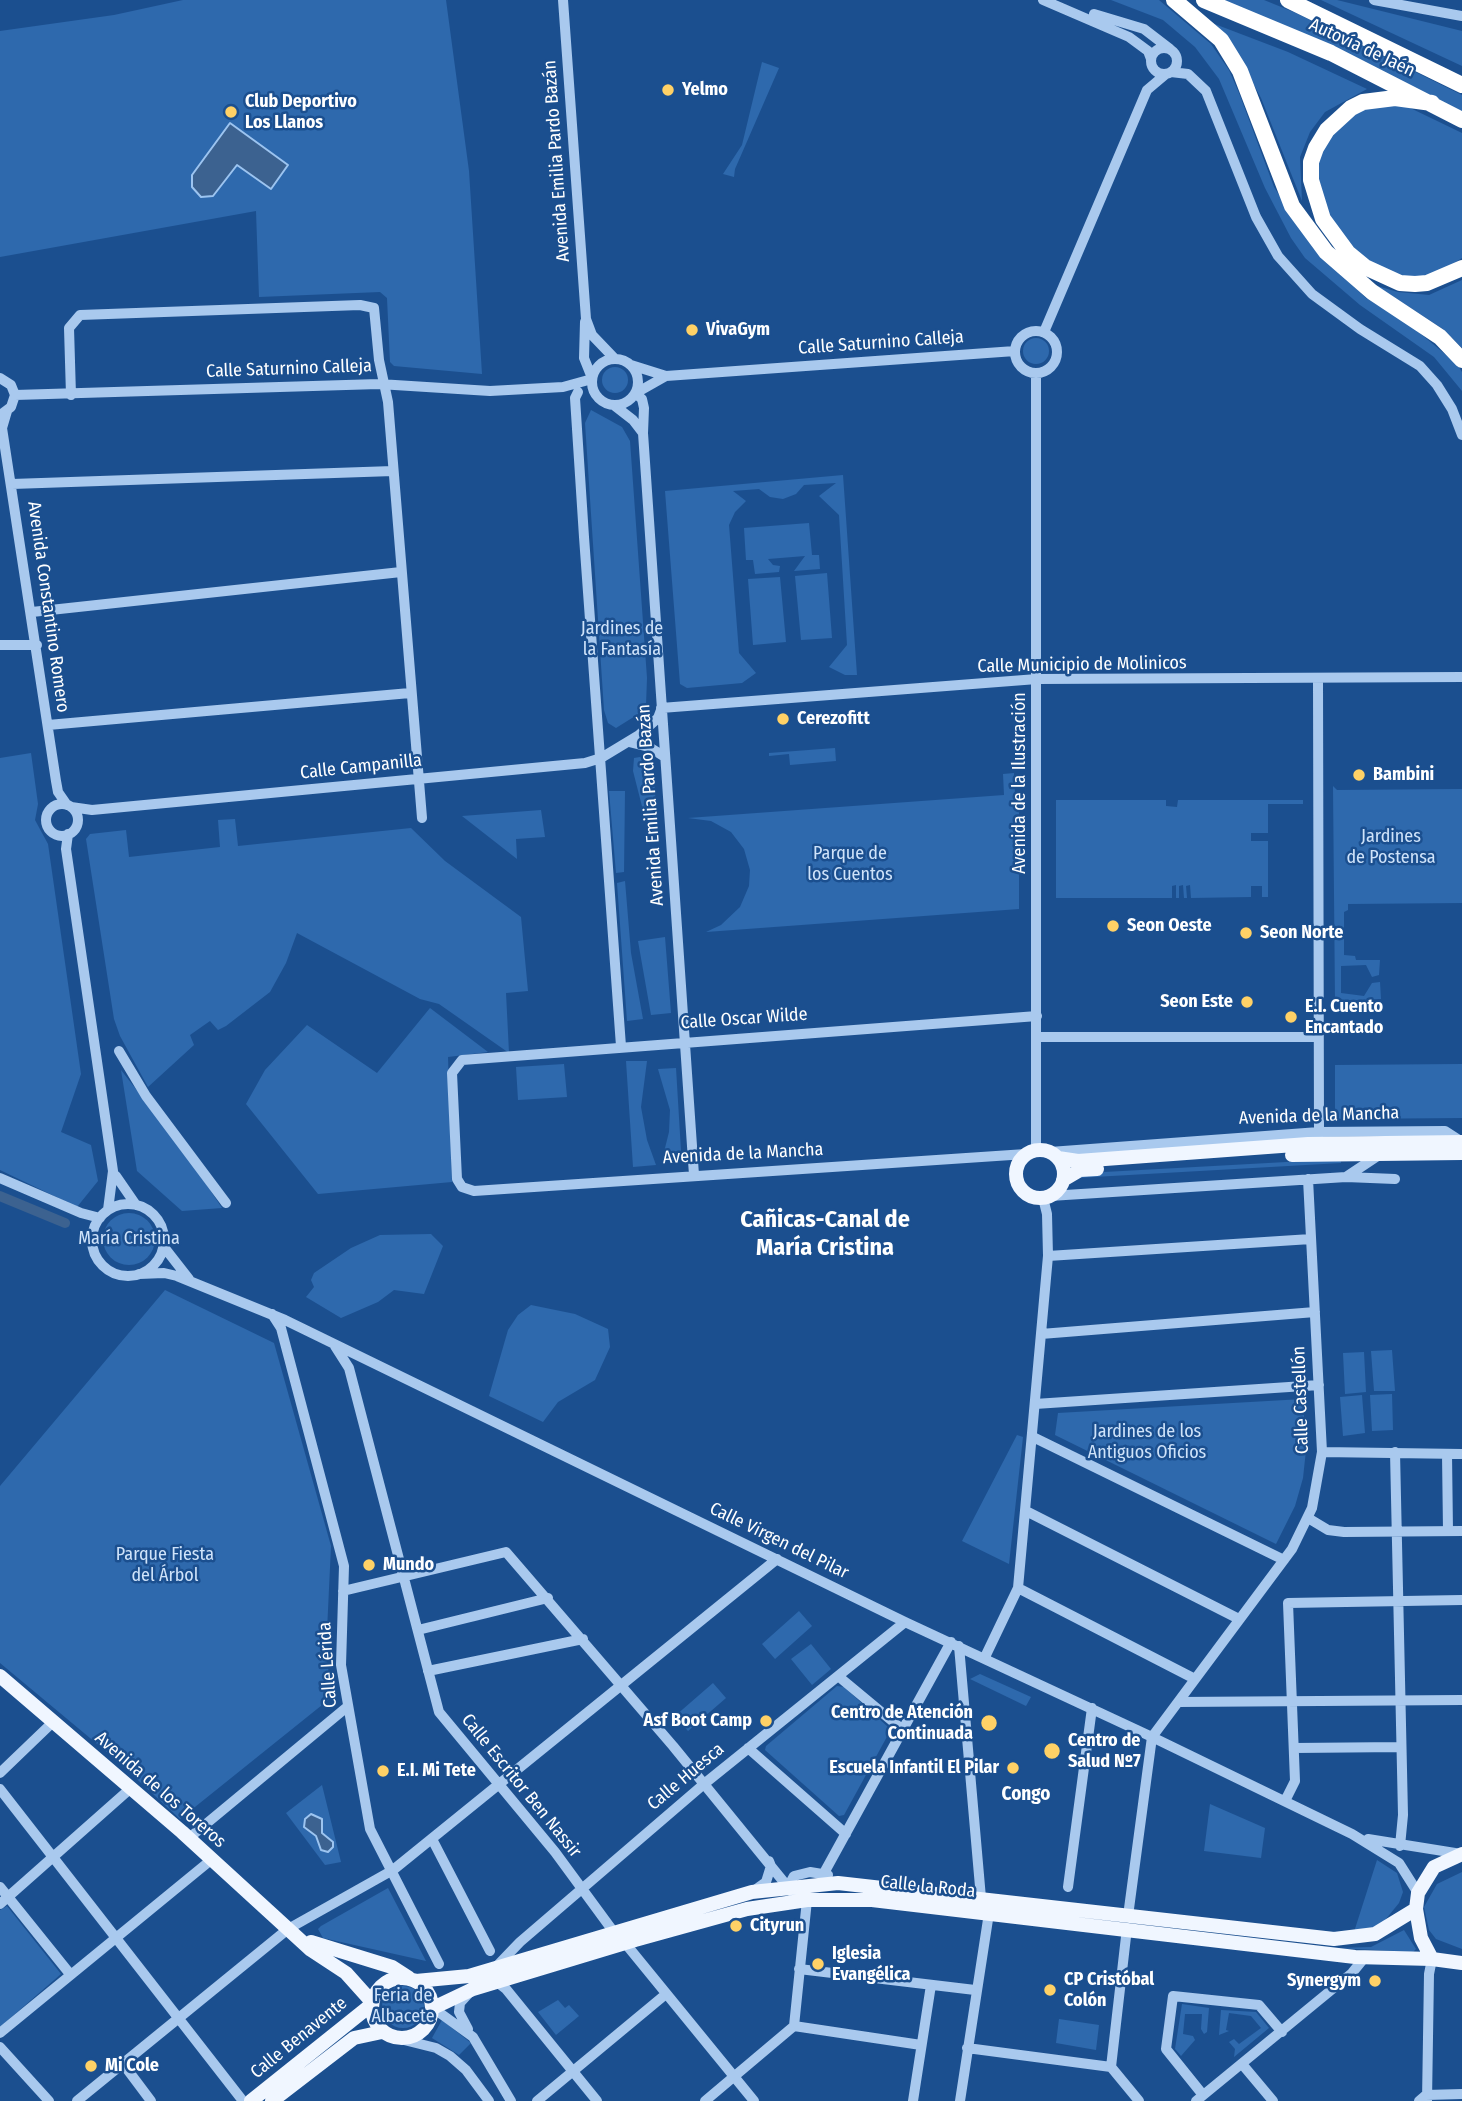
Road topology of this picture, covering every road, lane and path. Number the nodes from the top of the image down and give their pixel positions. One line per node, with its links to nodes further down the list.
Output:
1 (563, 0): 20 (street, Avenida Emilia Pardo Bazán)
2 (1043, 0): 9 (street)
3 (1174, 0): 24 (highway)
4 (1204, 0): 17 (highway, Autovía de Jaén)
5 (1288, 0): 15 (highway, Autovía de Jaén)
6 (1298, 0): 14 (highway)
7 (1374, 0): 8 (street)
8 (1411, 3): 10 (street)
9 (1063, 7): 11 (street); 12 (street)
10 (1462, 16)
11 (1170, 48): 12 (street); 13 (street)
12 (1151, 62): 13 (street); 16 (street)
13 (1168, 73): 16 (street); 41 (street)
14 (1462, 76)
15 (1462, 85)
16 (1147, 90): 21 (street)
17 (1432, 103): 18 (highway, Autovía de Jaén); 19 (highway)
18 (1462, 120)
19 (1462, 268)
20 (586, 319): 23 (street, Avenida Emilia Pardo Bazán); 29 (street, Avenida Emilia Pardo Bazán)
21 (1044, 332): 22 (street); 26 (street)
22 (1015, 351): 26 (street); 27 (street, Calle Saturnino Calleja)
23 (615, 359): 25 (street); 29 (street)
24 (1462, 360)
25 (631, 365): 27 (street, Calle Saturnino Calleja); 33 (street)
26 (1036, 373): 50 (street, Avenida de la Ilustración)
27 (666, 376): 33 (street, Calle Saturnino Calleja)
28 (0, 378): 34 (street)
29 (592, 379): 31 (street, Calle Saturnino Calleja); 36 (street)
30 (383, 384): 31 (street, Calle Saturnino Calleja); 35 (street, Calle Saturnino Calleja); 35 (street); 42 (street)
31 (563, 387): 32 (street, Calle Saturnino Calleja)
32 (578, 391): 36 (street, Calle Saturnino Calleja); 56 (street)
33 (636, 394): 37 (street); 40 (street, Avenida Emilia Pardo Bazán)
34 (15, 395): 35 (street, Calle Saturnino Calleja); 38 (street, Avenida Constantino Romero)
35 (71, 395)
36 (602, 401): 37 (street)
37 (615, 406): 40 (street)
38 (3, 412): 39 (street, Avenida Constantino Romero)
39 (1, 427): 43 (street, Avenida Constantino Romero)
40 (643, 433): 52 (street, Avenida Emilia Pardo Bazán)
41 (1462, 435)
42 (393, 471): 43 (street); 44 (street)
43 (12, 484): 45 (street, Avenida Constantino Romero)
44 (401, 572): 45 (street); 51 (street)
45 (32, 612): 47 (street, Avenida Constantino Romero)
46 (0, 645): 47 (street)
47 (37, 645): 53 (street, Avenida Constantino Romero)
48 (1462, 677): 49 (street, Calle Municipio de Molinicos)
49 (1318, 679): 50 (street, Calle Municipio de Molinicos); 67 (street)
50 (1037, 680): 52 (street, Calle Municipio de Molinicos); 65 (street, Avenida de la Ilustración)
51 (410, 693): 53 (street); 57 (street)
52 (661, 709): 54 (street, Calle Campanilla); 55 (street, Avenida Emilia Pardo Bazán)
53 (48, 725): 58 (street, Avenida Constantino Romero)
54 (629, 742): 55 (street); 56 (street, Calle Campanilla)
55 (665, 757): 68 (street, Avenida Emilia Pardo Bazán)
56 (601, 758): 57 (street, Calle Campanilla); 69 (street)
57 (418, 779): 61 (street, Calle Campanilla); 62 (street)
58 (58, 792): 59 (street, Avenida Constantino Romero); 60 (street, Avenida Constantino Romero)
59 (69, 806): 60 (street); 61 (street, Calle Campanilla); 63 (street)
60 (53, 807): 64 (street)
61 (92, 810): 63 (street)
62 (422, 818)
63 (78, 823): 64 (street)
64 (64, 838): 76 (street)
65 (1037, 1016): 66 (street, Avenida de la Ilustración); 68 (street, Calle Oscar Wilde)
66 (1037, 1037): 67 (street); 73 (street, Avenida de la Ilustración)
67 (1318, 1037): 71 (street)
68 (685, 1041): 69 (street, Calle Oscar Wilde); 77 (street, Avenida Emilia Pardo Bazán)
69 (621, 1046): 83 (street, Calle Oscar Wilde)
70 (119, 1051): 85 (street)
71 (1319, 1132): 72 (street, Avenida de la Mancha); 73 (street, Avenida de la Mancha)
72 (1462, 1142): 73 (main road, Avenida de la Mancha)
73 (1042, 1153): 77 (street, Avenida de la Mancha); 82 (main road); 84 (main road)
74 (1382, 1153): 75 (main road); 78 (street); 82 (main road)
75 (1462, 1153)
76 (113, 1171): 86 (street); 87 (street)
77 (694, 1175): 83 (street, Avenida de la Mancha)
78 (1346, 1177): 80 (street); 81 (street)
79 (0, 1178): 87 (street)
80 (1308, 1179): 84 (street); 88 (street, Calle Castellón)
81 (1395, 1179)
82 (1063, 1180): 84 (main road)
83 (462, 1187)
84 (1047, 1197): 90 (street)
85 (226, 1203)
86 (136, 1205): 87 (street); 89 (street)
87 (104, 1214): 91 (street)
88 (1311, 1239): 90 (street); 93 (street, Calle Castellón)
89 (164, 1247): 91 (street); 92 (street, Calle Virgen del Pilar)
90 (1048, 1256): 96 (street)
91 (139, 1275): 92 (street, Calle Virgen del Pilar)
92 (191, 1281): 94 (street, Calle Virgen del Pilar)
93 (1315, 1312): 96 (street); 101 (street, Calle Castellón)
94 (272, 1314): 95 (street, Calle Virgen del Pilar); 98 (street, Calle Lérida)
95 (312, 1332): 97 (street, Calle Virgen del Pilar); 98 (street)
96 (1041, 1334): 102 (street)
97 (333, 1343): 99 (street, Calle Virgen del Pilar); 100 (street, Calle Escritor Ben Nassir)
98 (287, 1353): 117 (street, Calle Lérida)
99 (368, 1361): 100 (street); 113 (street, Calle Virgen del Pilar)
100 (349, 1368): 115 (street, Calle Escritor Ben Nassir)
101 (1319, 1385): 102 (street); 104 (street, Calle Castellón)
102 (1035, 1404): 103 (street)
103 (1033, 1437): 108 (street); 114 (street)
104 (1322, 1452): 105 (street); 109 (street, Calle Castellón)
105 (1395, 1452): 106 (street); 110 (street)
106 (1447, 1454): 107 (street); 111 (street)
107 (1462, 1454)
108 (1026, 1511): 116 (street); 121 (street)
109 (1308, 1518): 110 (street); 114 (street, Calle Castellón)
110 (1398, 1530): 111 (street); 120 (street)
111 (1448, 1531): 112 (street)
112 (1462, 1531)
113 (777, 1559): 122 (street, Calle Virgen del Pilar); 131 (street)
114 (1284, 1560): 121 (street, Calle Castellón)
115 (404, 1576): 117 (street); 118 (street); 123 (street, Calle Escritor Ben Nassir)
116 (1018, 1588): 126 (street); 130 (street)
117 (343, 1591): 136 (street, Calle Lérida)
118 (548, 1598): 123 (street); 124 (street)
119 (1462, 1600): 120 (street)
120 (1398, 1601): 133 (street); 135 (street)
121 (1239, 1619): 130 (street, Calle Castellón)
122 (905, 1622): 125 (street, Calle Virgen del Pilar); 129 (street, Calle Huesca)
123 (418, 1630): 127 (street, Calle Escritor Ben Nassir)
124 (583, 1639): 127 (street); 131 (street)
125 (955, 1644): 126 (street, Calle Virgen del Pilar); 139 (street); 168 (street)
126 (985, 1657): 137 (street, Calle Virgen del Pilar)
127 (428, 1671): 146 (street, Calle Escritor Ben Nassir)
128 (0, 1676): 138 (main road, Avenida de los Toreros)
129 (838, 1676): 139 (street); 142 (street, Calle Huesca)
130 (1195, 1679): 134 (street, Calle Castellón)
131 (623, 1687): 145 (street); 146 (street)
132 (1462, 1700): 133 (street)
133 (1400, 1701): 135 (street); 141 (street)
134 (1178, 1702): 135 (street); 140 (street, Calle Castellón)
135 (1292, 1702): 143 (street)
136 (347, 1707): 152 (street); 159 (street, Calle Lérida)
137 (1092, 1708): 140 (street, Calle Virgen del Pilar); 164 (street)
138 (53, 1722): 144 (street); 147 (main road, Avenida de los Toreros)
139 (903, 1730): 150 (street)
140 (1153, 1737): 149 (street, Calle Virgen del Pilar); 174 (street)
141 (1401, 1747): 143 (street); 154 (street)
142 (748, 1748): 145 (street, Calle Huesca); 150 (street)
143 (1294, 1748): 149 (street)
144 (0, 1773)
145 (704, 1784): 157 (street); 165 (street, Calle Huesca)
146 (499, 1787): 153 (street); 165 (street, Calle Escritor Ben Nassir)
147 (131, 1788): 152 (main road, Avenida de los Toreros); 156 (street)
148 (0, 1789): 156 (street)
149 (1285, 1801): 151 (street, Calle Virgen del Pilar)
150 (846, 1834): 160 (street)
151 (1352, 1834): 154 (street, Calle Virgen del Pilar); 167 (street, Calle Virgen del Pilar)
152 (189, 1838): 158 (main road, Avenida de los Toreros)
153 (432, 1839): 159 (street); 180 (street)
154 (1400, 1846): 155 (street, Calle Virgen del Pilar)
155 (1462, 1854): 167 (main road)
156 (54, 1857): 169 (street); 177 (street)
157 (767, 1858): 163 (street); 166 (street)
158 (211, 1860): 175 (main road, Avenida de los Toreros); 177 (street)
159 (393, 1870): 173 (street); 184 (street, Calle Lérida)
160 (824, 1873): 161 (street); 163 (street, Calle la Roda)
161 (846, 1884): 163 (main road, Calle la Roda); 168 (main road, Calle la Roda)
162 (0, 1887): 169 (street)
163 (788, 1887): 166 (main road, Calle la Roda); 170 (street)
164 (1068, 1887)
165 (582, 1888): 176 (street, Calle Escritor Ben Nassir); 187 (street, Calle Huesca)
166 (752, 1892): 176 (main road, Calle la Roda)
167 (1418, 1893): 171 (main road)
168 (981, 1898): 174 (main road, Calle la Roda)
169 (4, 1900): 186 (street)
170 (804, 1903): 172 (main road, Calle la Roda); 179 (main road, Calle la Roda); 185 (street)
171 (1416, 1909): 174 (main road, Calle la Roda); 182 (main road)
172 (989, 1913): 174 (main road, Calle la Roda); 191 (street)
173 (313, 1915): 175 (street); 178 (street)
174 (1128, 1922): 181 (main road, Calle la Roda); 207 (street)
175 (291, 1931): 178 (main road, Avenida de los Toreros); 193 (main road, Avenida de los Toreros); 195 (street)
176 (613, 1931): 187 (main road, Calle la Roda)
177 (116, 1936): 186 (street); 195 (street)
178 (312, 1943): 188 (main road, Avenida de los Toreros)
179 (625, 1943): 187 (main road, Calle la Roda); 192 (street)
180 (490, 1951)
181 (1365, 1957): 182 (main road, Calle la Roda); 198 (street)
182 (1433, 1959): 183 (main road, Calle la Roda); 212 (street)
183 (1462, 1963)
184 (439, 1964)
185 (799, 1969): 189 (street); 196 (street)
186 (70, 1974): 199 (street)
187 (496, 1975): 188 (main road, Calle la Roda); 190 (main road, Calle la Roda); 208 (street)
188 (415, 1981): 193 (main road); 194 (main road)
189 (931, 1985): 191 (street); 202 (street)
190 (473, 1989): 194 (main road, Calle la Roda); 200 (street)
191 (975, 1990): 204 (street)
192 (666, 1994): 208 (street); 209 (street)
193 (372, 2003): 197 (main road); 217 (main road, Calle Benavente)
194 (432, 2008): 200 (street); 201 (main road)
195 (180, 2019): 206 (street); 216 (street)
196 (794, 2026): 202 (street); 209 (street)
197 (382, 2032): 201 (main road); 218 (main road, Calle Benavente)
198 (1282, 2032): 205 (street); 211 (street)
199 (0, 2033)
200 (473, 2037): 220 (street)
201 (396, 2038): 219 (street)
202 (921, 2045): 225 (street)
203 (0, 2047): 213 (street)
204 (967, 2048): 207 (street); 226 (street)
205 (1242, 2064): 211 (street); 228 (street)
206 (124, 2065): 214 (street); 215 (street)
207 (1111, 2067): 227 (street)
208 (573, 2071): 221 (street); 222 (street)
209 (734, 2077): 223 (street); 224 (street)
210 (1462, 2094): 212 (street)
211 (1200, 2098)
212 (1424, 2099)
213 (49, 2101)
214 (77, 2101)
215 (151, 2101)
216 (243, 2101)
217 (251, 2101)
218 (272, 2101)
219 (489, 2101)
220 (511, 2101)
221 (537, 2101)
222 (597, 2101)
223 (705, 2101)
224 (754, 2101)
225 (913, 2101)
226 (960, 2101)
227 (1139, 2101)
228 (1273, 2101)

